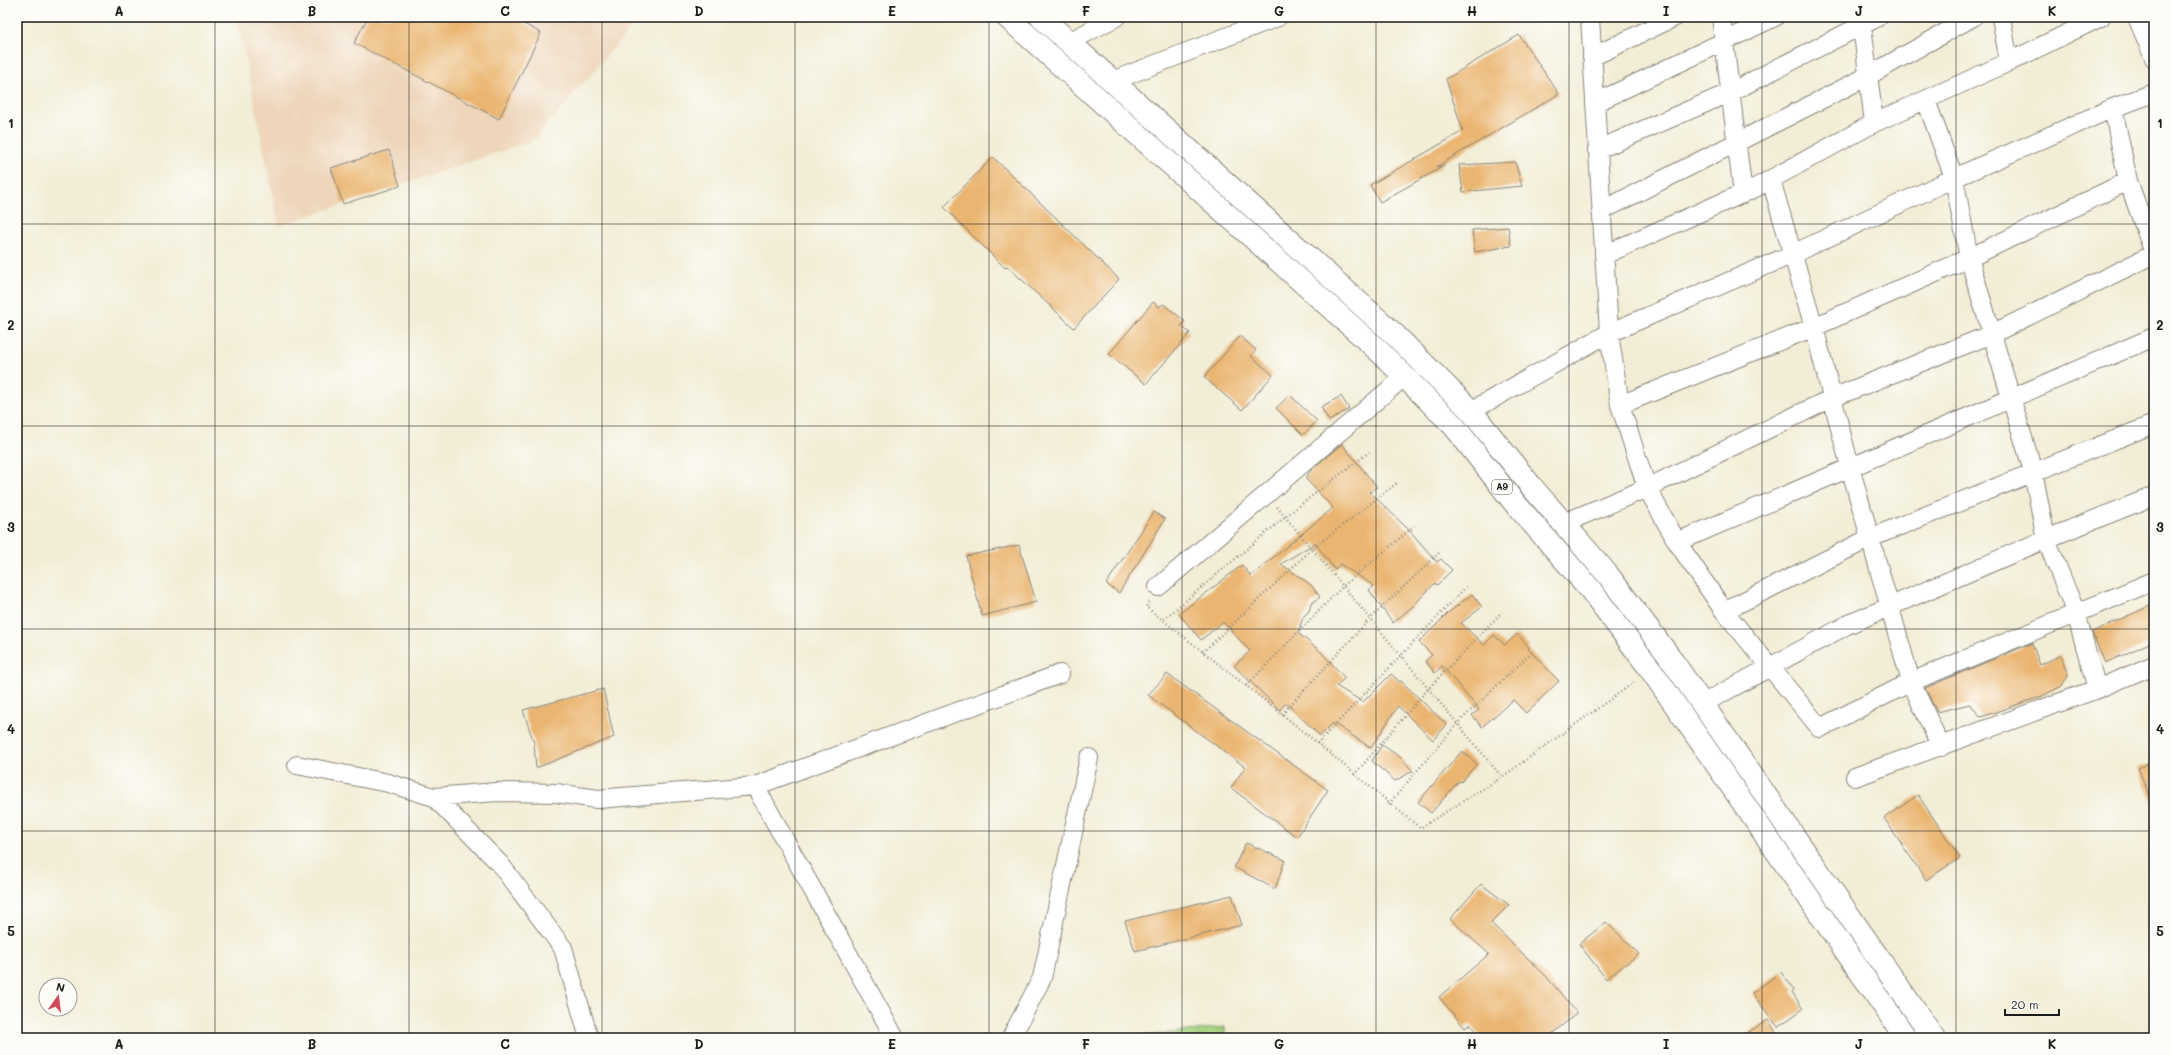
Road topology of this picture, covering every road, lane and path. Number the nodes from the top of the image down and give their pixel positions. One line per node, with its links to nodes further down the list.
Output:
1 (1007, 17): 43 (highway, A9)
2 (1041, 17): 16 (highway, A9)
3 (1116, 17): 16 (street)
4 (1278, 17): 21 (street)
5 (1590, 17): 17 (street)
6 (1675, 17): 17 (street)
7 (1721, 17): 15 (street)
8 (1775, 17): 15 (street)
9 (1878, 17): 14 (street)
10 (1973, 17): 20 (street)
11 (2001, 17): 19 (street)
12 (2100, 17): 19 (street)
13 (2137, 17): 18 (street)
14 (1862, 21): 20 (street); 22 (street)
15 (1724, 41): 22 (street); 25 (street)
16 (1069, 42): 21 (highway, A9)
17 (1592, 57): 25 (street)
18 (2154, 58)
19 (2009, 62): 24 (street)
20 (1868, 76): 27 (street); 28 (street)
21 (1112, 81): 47 (highway, A9)
22 (1731, 92): 28 (street); 29 (street)
23 (2154, 93): 26 (street)
24 (1926, 100): 27 (street); 30 (street)
25 (1595, 103): 29 (street)
26 (2113, 108): 30 (street); 32 (street)
27 (1874, 122): 31 (street)
28 (1737, 141): 33 (street); 34 (street)
29 (1598, 150): 34 (street)
30 (1954, 178): 36 (street); 38 (street)
31 (1771, 180): 33 (street); 36 (street)
32 (2128, 181): 35 (street); 38 (street)
33 (1743, 194): 37 (street)
34 (1601, 211): 37 (street)
35 (2154, 253): 41 (street)
36 (1793, 254): 39 (street); 40 (street)
37 (1604, 255): 40 (street)
38 (1969, 258): 39 (street); 41 (street)
39 (1814, 327): 44 (street); 46 (street)
40 (1609, 333): 46 (street); 47 (street)
41 (1992, 334): 44 (street); 45 (street)
42 (2154, 337): 45 (street)
43 (1405, 376): 54 (street); 79 (highway, A9)
44 (1832, 398): 50 (street); 53 (street)
45 (2012, 398): 50 (street); 51 (street)
46 (1620, 405): 53 (street)
47 (1471, 411): 57 (highway, A9)
48 (2154, 424): 51 (street)
49 (1369, 452): 56 (path)
50 (1850, 467): 59 (street); 61 (street)
51 (2033, 471): 59 (street); 60 (street)
52 (1397, 483): 62 (path)
53 (1647, 488): 57 (street); 61 (street)
54 (1266, 494): 56 (path); 67 (street)
55 (2154, 496): 60 (street)
56 (1285, 517): 62 (path); 72 (path)
57 (1564, 523): 85 (highway, A9)
58 (1414, 526): 65 (path)
59 (1870, 538): 68 (street); 69 (street)
60 (2046, 539): 68 (street); 71 (street)
61 (1677, 542): 69 (street)
62 (1312, 549): 65 (path); 75 (path)
63 (1439, 553): 73 (path)
64 (2154, 581): 71 (street)
65 (1343, 586): 73 (path); 82 (path)
66 (1466, 586): 76 (path)
67 (1158, 587): 72 (path)
68 (1889, 606): 78 (street); 81 (street)
69 (1724, 611): 78 (street)
70 (1502, 612): 83 (path)
71 (2076, 613): 81 (street); 84 (street)
72 (1164, 619): 75 (path)
73 (1370, 619): 76 (path); 86 (path)
74 (1533, 651): 87 (path)
75 (1203, 652): 82 (path)
76 (1400, 654): 83 (path); 88 (path)
77 (2154, 665): 84 (street)
78 (1770, 666): 81 (street); 85 (street)
79 (1651, 670): 93 (path); 101 (highway, A9)
80 (1060, 674): 95 (street)
81 (1911, 682): 89 (street)
82 (1246, 686): 86 (path)
83 (1428, 689): 87 (path); 92 (path)
84 (2097, 689): 89 (street)
85 (1702, 704): 102 (highway, A9)
86 (1282, 714): 88 (path)
87 (1457, 724): 93 (path); 97 (path)
88 (1317, 744): 92 (path)
89 (1941, 747): 94 (street)
90 (1089, 758): 100 (street)
91 (297, 765): 96 (street)
92 (1354, 775): 97 (path)
93 (1502, 777): 97 (path)
94 (1854, 777)
95 (755, 786): 96 (street); 99 (street)
96 (434, 797): 98 (street)
97 (1390, 804)
98 (588, 1038)
99 (895, 1038)
100 (1011, 1038)
101 (1906, 1038)
102 (1934, 1038)

